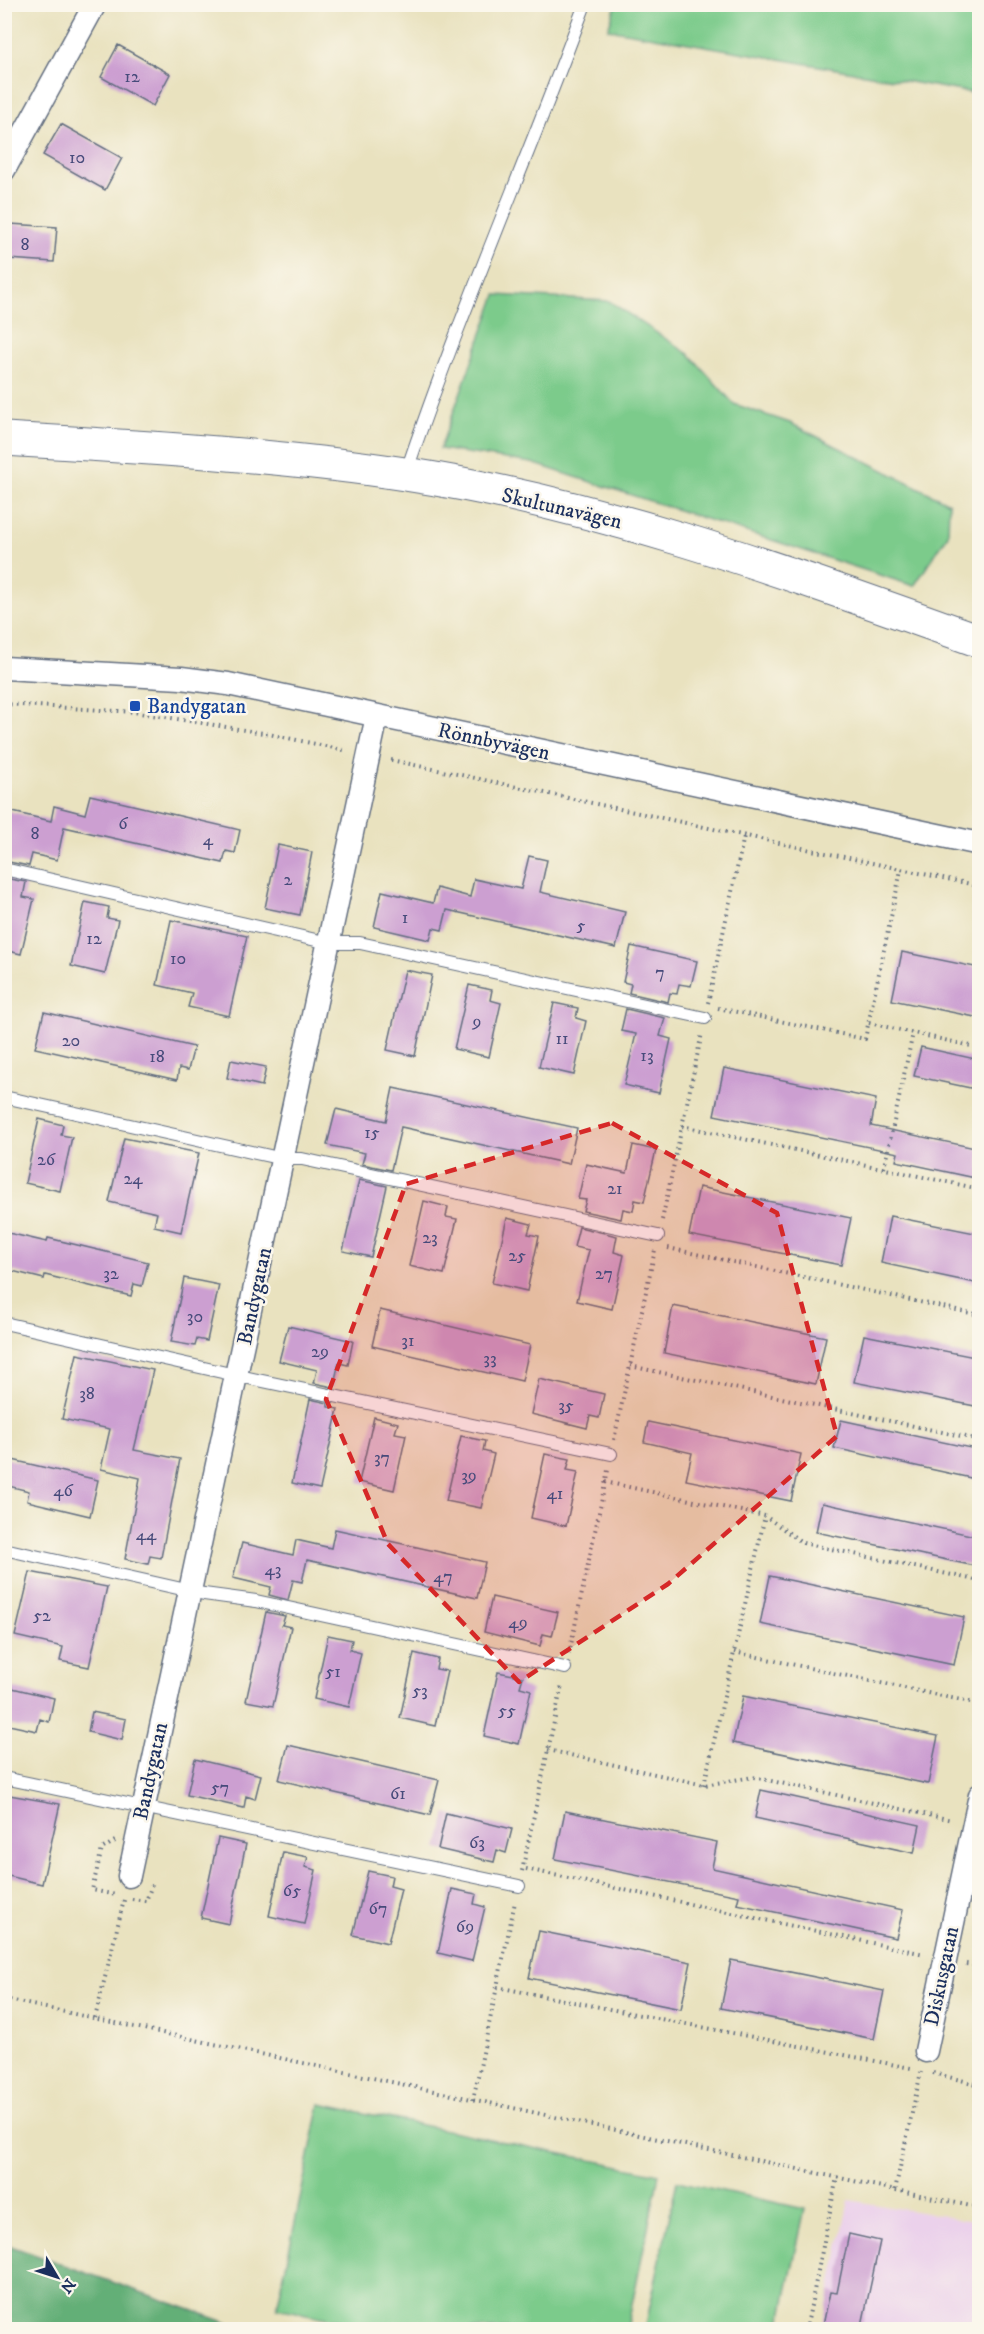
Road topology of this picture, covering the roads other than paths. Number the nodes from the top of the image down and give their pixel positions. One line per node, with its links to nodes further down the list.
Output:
1 (95, 4): 3 (street)
2 (585, 4): 7 (lane)
3 (4, 170)
4 (4, 439): 5 (main road, Skultunavägen)
5 (128, 447): 6 (main road, Skultunavägen); 7 (main road, Skultunavägen)
6 (4, 451)
7 (406, 474): 8 (main road, Skultunavägen)
8 (980, 641)
9 (4, 668): 10 (street, Rönnbyvägen)
10 (376, 716): 11 (street, Rönnbyvägen); 13 (street, Bandygatan)
11 (980, 844)
12 (4, 869): 13 (lane)
13 (329, 943): 14 (lane); 16 (street, Bandygatan)
14 (706, 1012)
15 (4, 1097): 16 (lane)
16 (283, 1159): 17 (lane); 19 (street, Bandygatan)
17 (657, 1241)
18 (4, 1323): 19 (lane)
19 (237, 1375): 20 (lane); 22 (street, Bandygatan)
20 (611, 1454)
21 (4, 1549): 22 (lane)
22 (190, 1591): 23 (lane); 26 (street, Bandygatan)
23 (566, 1668)
24 (4, 1778): 26 (lane)
25 (980, 1795): 29 (street, Diskusgatan)
26 (142, 1809): 27 (street, Bandygatan); 28 (lane)
27 (129, 1876)
28 (519, 1886)
29 (924, 2061)

